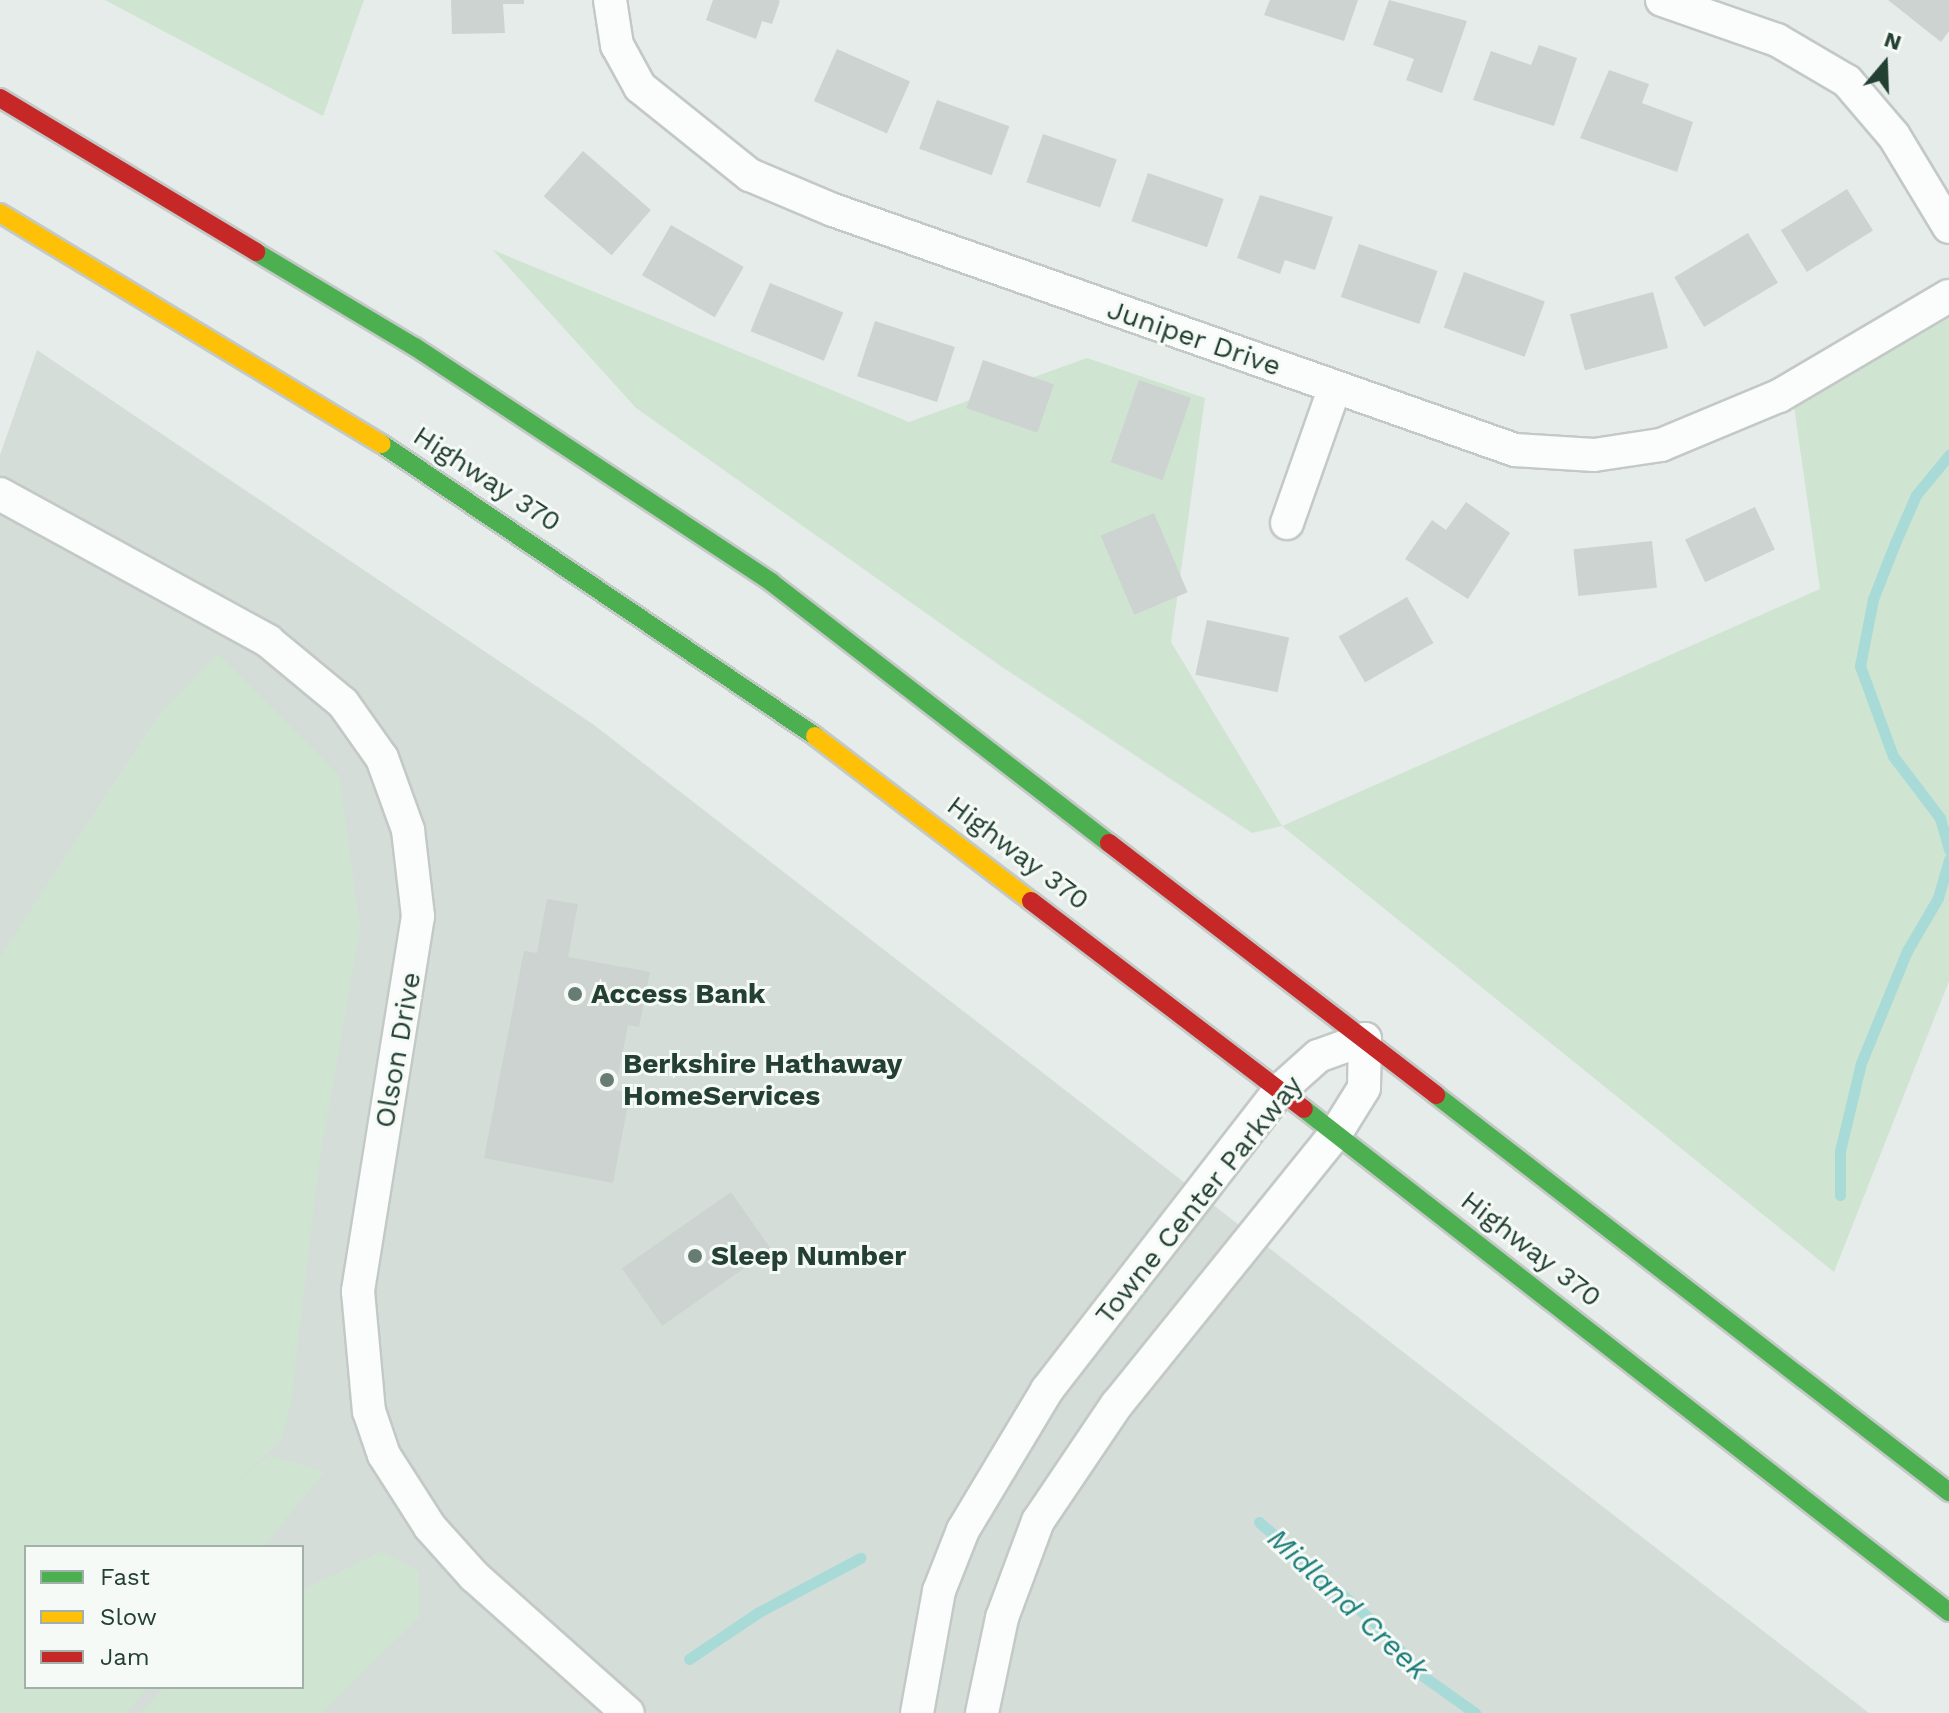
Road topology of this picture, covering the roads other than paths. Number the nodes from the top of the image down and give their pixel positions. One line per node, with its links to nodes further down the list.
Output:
1 (610, 0): 7 (street, Juniper Drive)
2 (1662, 0): 5 (street)
3 (0, 98): 10 (highway)
4 (0, 213): 11 (highway, Highway 370)
5 (1949, 227)
6 (1949, 296): 7 (street, Juniper Drive)
7 (1335, 387): 9 (street)
8 (0, 494): 15 (street, Olson Drive)
9 (1287, 523)
10 (1365, 1039): 11 (street, Towne Center Parkway); 12 (street); 13 (highway)
11 (1280, 1090): 12 (highway, Highway 370); 16 (street, Towne Center Parkway)
12 (1336, 1133): 14 (highway, Highway 370); 17 (street)
13 (1949, 1492)
14 (1949, 1612)
15 (628, 1713)
16 (917, 1713)
17 (982, 1713)

